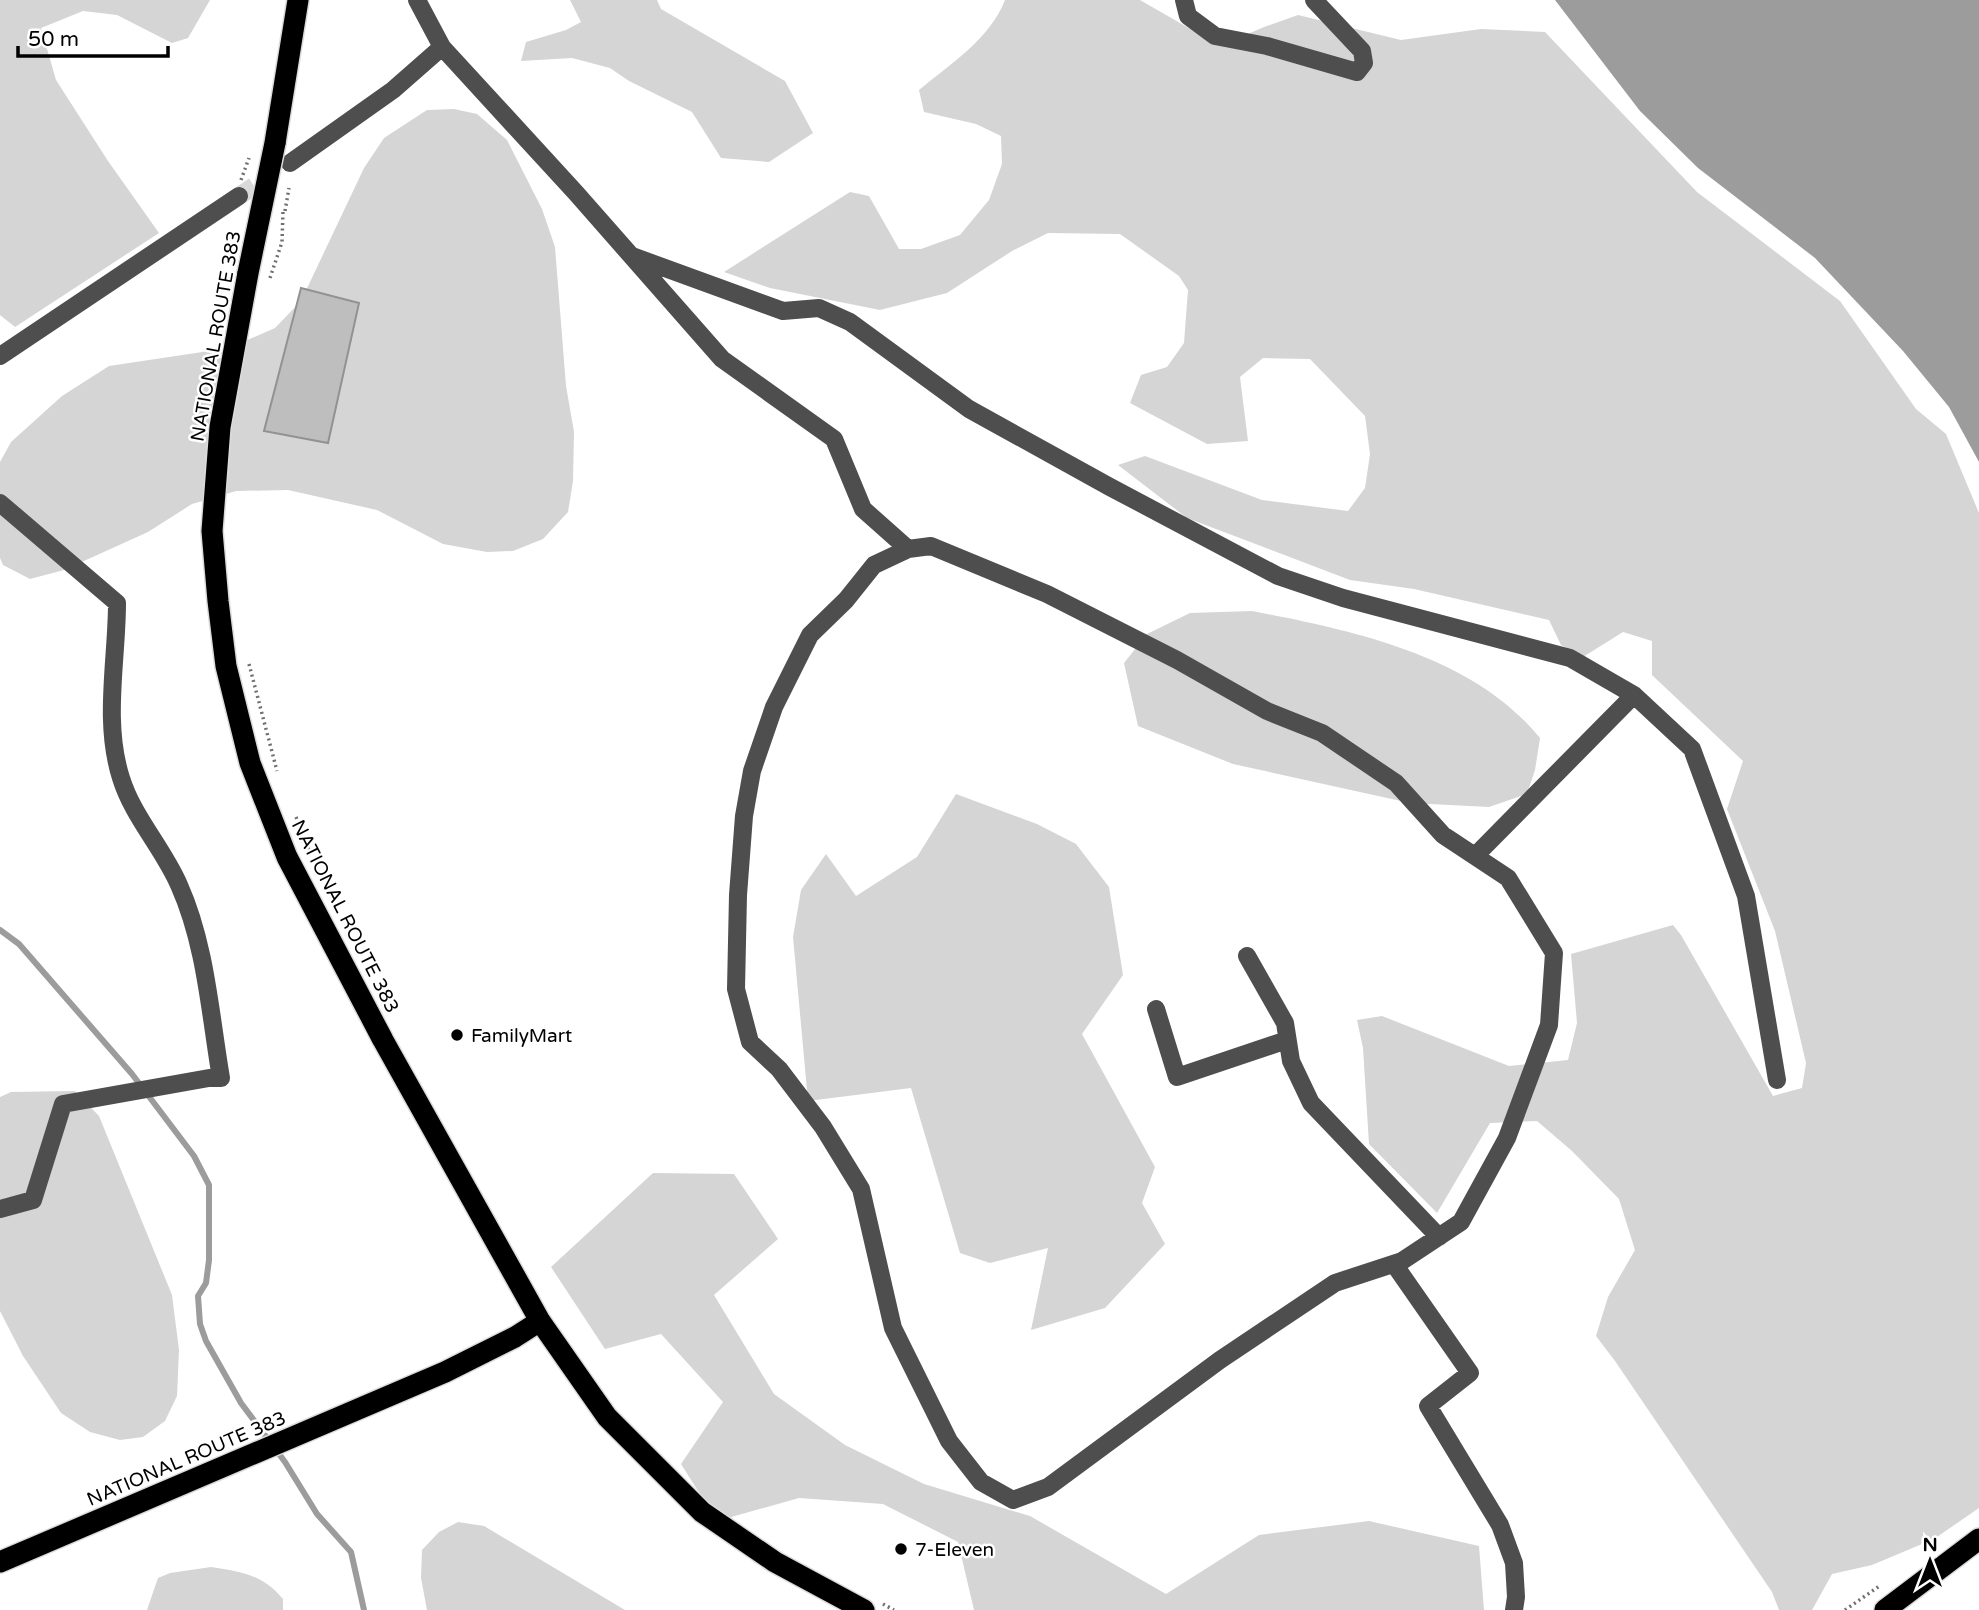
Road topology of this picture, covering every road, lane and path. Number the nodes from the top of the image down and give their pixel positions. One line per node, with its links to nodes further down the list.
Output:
1 (298, 0): 27 (highway, NATIONAL ROUTE 383, bridge)
2 (417, 0): 5 (street)
3 (1184, 0): 4 (street)
4 (1314, 0)
5 (442, 47): 6 (street); 9 (street)
6 (290, 163)
7 (284, 188): 10 (path)
8 (239, 196): 11 (street)
9 (632, 256): 13 (street); 15 (street)
10 (265, 289)
11 (0, 356)
12 (0, 503): 24 (street)
13 (908, 549): 18 (street); 26 (street)
14 (247, 658): 16 (path)
15 (1634, 695): 18 (street); 23 (street)
16 (278, 776)
17 (294, 813): 19 (path)
18 (1475, 856): 25 (street)
19 (314, 862)
20 (1247, 956): 22 (street)
21 (1156, 1009): 22 (street)
22 (1287, 1040): 25 (street)
23 (1777, 1080)
24 (0, 1209)
25 (1439, 1237): 26 (street)
26 (1394, 1264): 32 (street)
27 (540, 1321): 29 (highway, NATIONAL ROUTE 383); 30 (highway, NATIONAL ROUTE 383)
28 (1979, 1539): 33 (highway)
29 (0, 1562)
30 (873, 1607): 31 (path)
31 (894, 1610)
32 (1514, 1610)
33 (1885, 1610)

